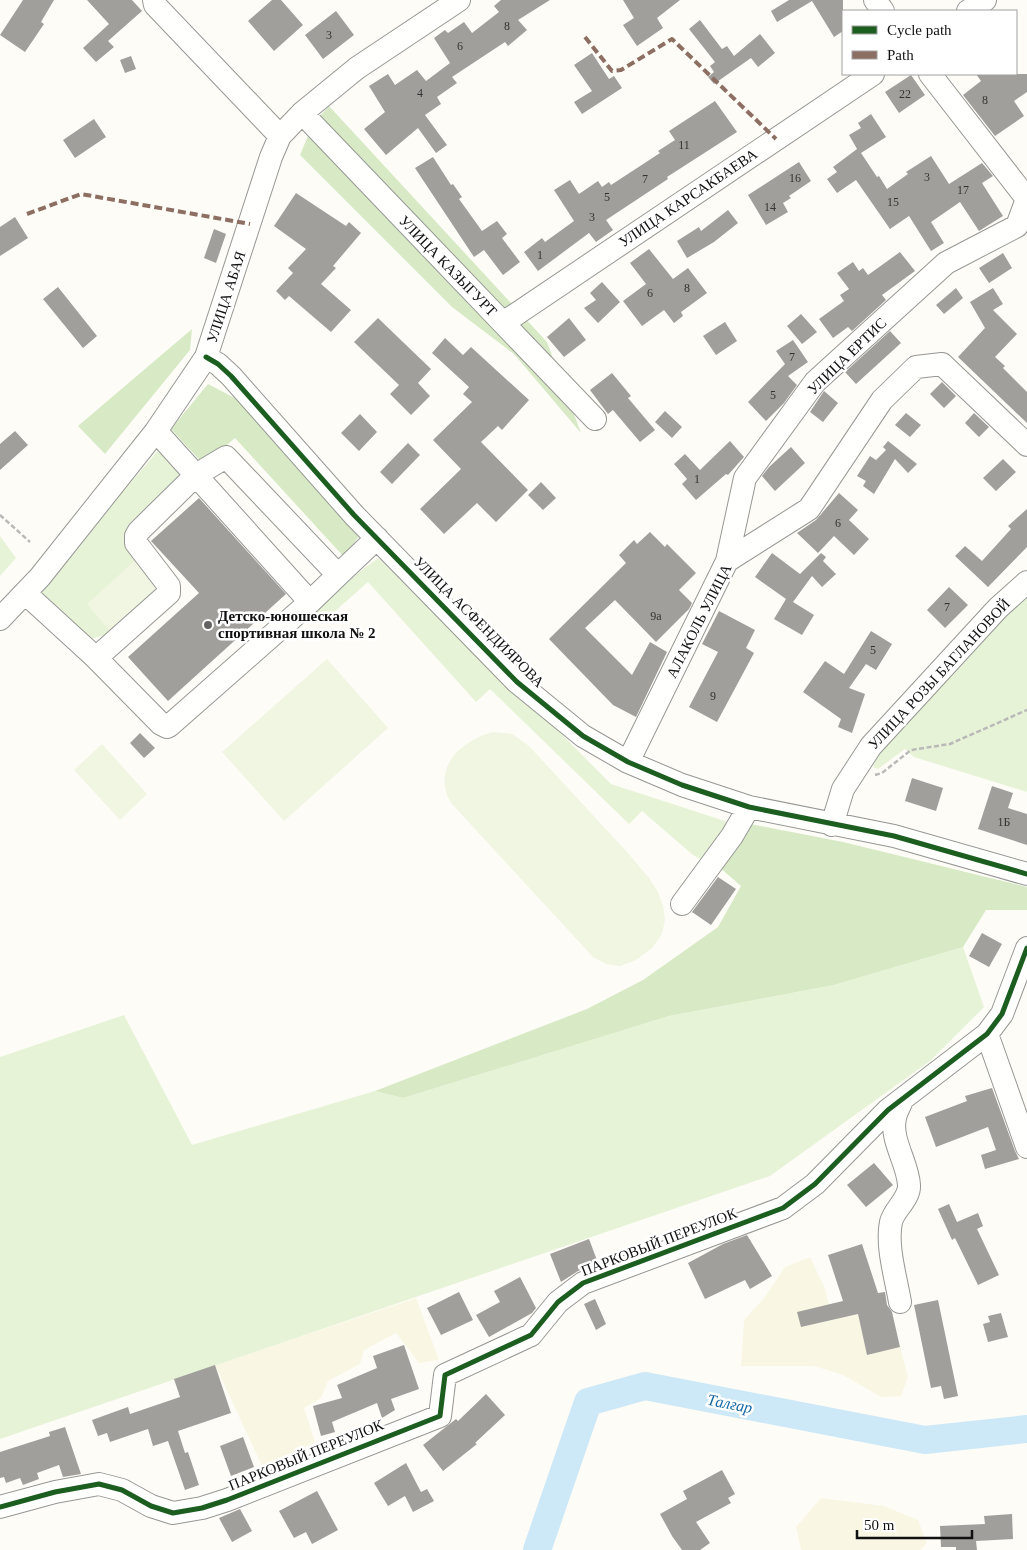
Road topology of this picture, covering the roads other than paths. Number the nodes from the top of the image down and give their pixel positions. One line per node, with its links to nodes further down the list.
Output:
1 (154, 0): 8 (street)
2 (459, 0): 7 (street, УЛИЦА АБАЯ)
3 (986, 0): 4 (street)
4 (970, 10)
5 (872, 75): 10 (street, УЛИЦА КАРСАКБАЕВА)
6 (931, 75): 9 (street)
7 (302, 113): 8 (street, УЛИЦА АБАЯ); 10 (street, УЛИЦА КАЗЫГУРТ)
8 (280, 136): 11 (street, УЛИЦА АБАЯ)
9 (1027, 199): 17 (street, УЛИЦА ЕРТИС)
10 (503, 323): 12 (street, УЛИЦА КАЗЫГУРТ)
11 (206, 357): 13 (street, УЛИЦА АБАЯ); 16 (street, УЛИЦА АСФЕНДИЯРОВА)
12 (595, 419)
13 (156, 431): 15 (street); 20 (street, УЛИЦА АБАЯ)
14 (1027, 445): 17 (street, АЛАКОЛЬ УЛИЦА)
15 (196, 476): 18 (street); 21 (street); 23 (street)
16 (377, 538): 18 (street); 24 (street, УЛИЦА АСФЕНДИЯРОВА)
17 (727, 560): 24 (street, АЛАКОЛЬ УЛИЦА)
18 (338, 575): 21 (street)
19 (1027, 582): 26 (street, УЛИЦА РОЗЫ БАГЛАНОВОЙ)
20 (25, 593): 22 (street, УЛИЦА АБАЯ); 23 (street)
21 (310, 602): 23 (street)
22 (0, 619)
23 (96, 658)
24 (628, 762): 25 (street, УЛИЦА АСФЕНДИЯРОВА)
25 (749, 807): 26 (street, УЛИЦА АСФЕНДИЯРОВА); 28 (street)
26 (832, 825): 27 (street, УЛИЦА АСФЕНДИЯРОВА)
27 (1027, 874)
28 (682, 904)
29 (1027, 948): 30 (street, ПАРКОВЫЙ ПЕРЕУЛОК)
30 (987, 1034): 31 (street, ПАРКОВЫЙ ПЕРЕУЛОК); 32 (street)
31 (902, 1100): 33 (street); 34 (street, ПАРКОВЫЙ ПЕРЕУЛОК)
32 (1027, 1147)
33 (900, 1302)
34 (0, 1507)

